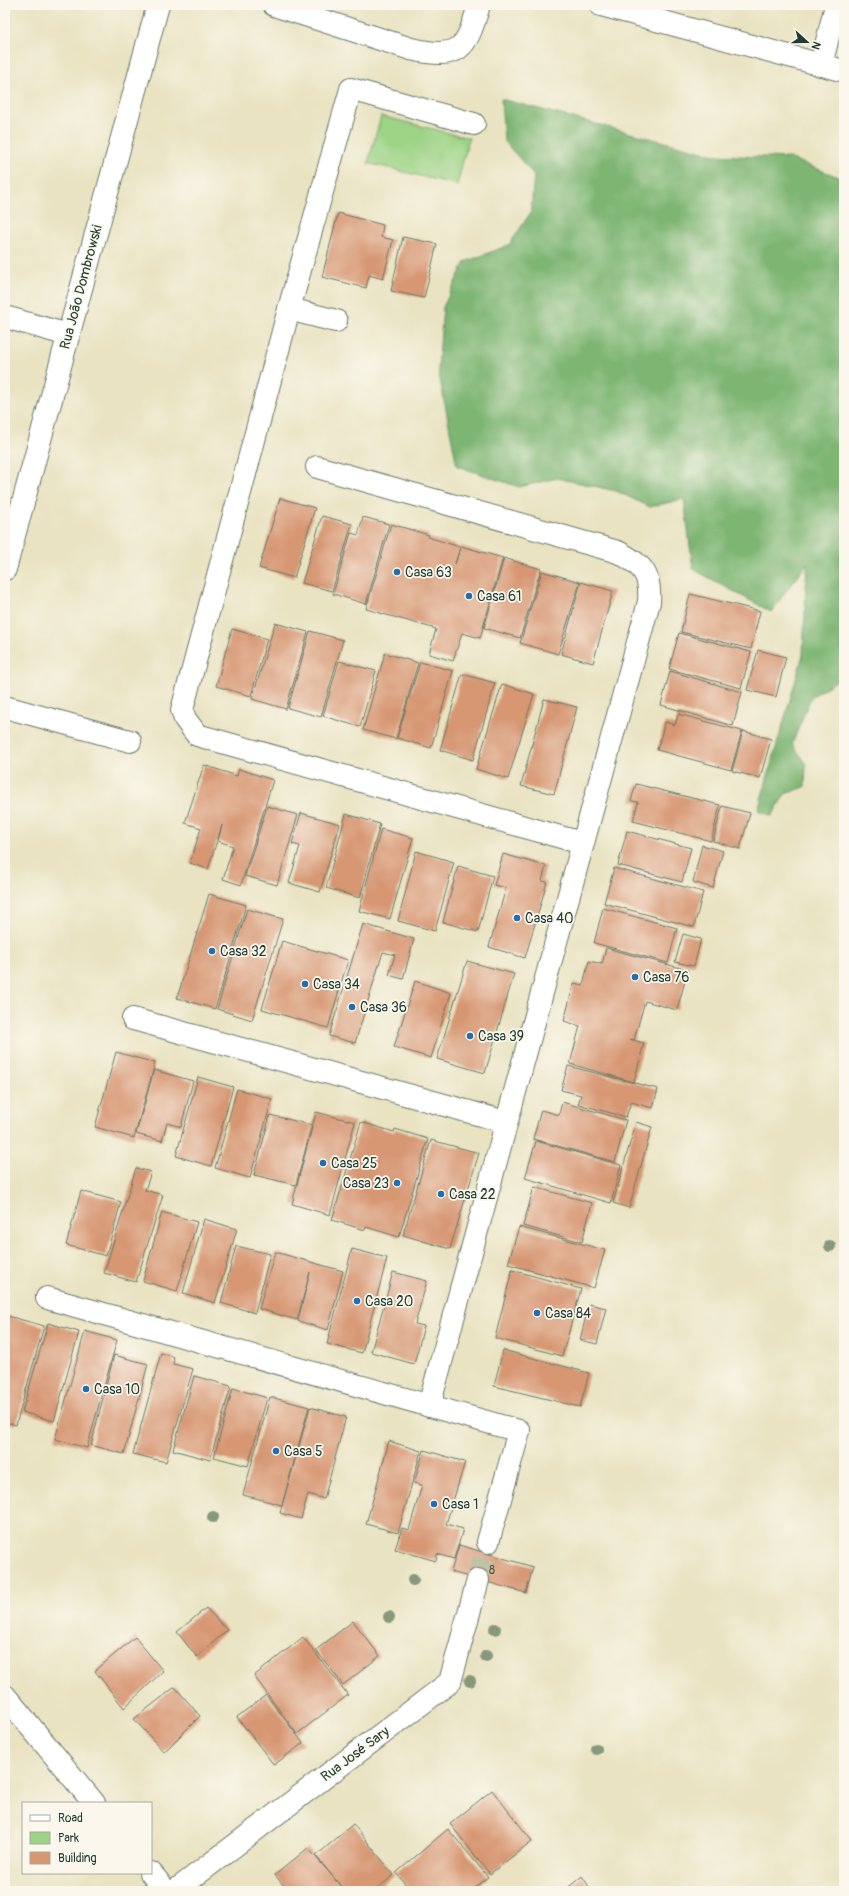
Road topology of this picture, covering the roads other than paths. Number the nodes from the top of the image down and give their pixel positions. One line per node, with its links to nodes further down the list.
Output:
1 (158, 5): 12 (street, Rua João Dombrowski)
2 (274, 5): 3 (street)
3 (479, 5)
4 (601, 5): 6 (street)
5 (836, 5): 6 (street)
6 (820, 65): 7 (street)
7 (844, 71)
8 (474, 124): 9 (street)
9 (289, 309): 11 (street); 17 (street)
10 (5, 317): 12 (street)
11 (336, 321)
12 (68, 335): 14 (street, Rua João Dombrowski)
13 (317, 468): 17 (street)
14 (5, 569)
15 (5, 707): 16 (street)
16 (130, 741)
17 (582, 842): 19 (street)
18 (133, 1019): 19 (street)
19 (506, 1122): 21 (street)
20 (47, 1298): 21 (street)
21 (429, 1406): 22 (street)
22 (488, 1542)
23 (478, 1580): 28 (street, Rua José Sary)
24 (5, 1696): 25 (street)
25 (93, 1802)
26 (152, 1874): 27 (street)
27 (166, 1891)
28 (175, 1891)

